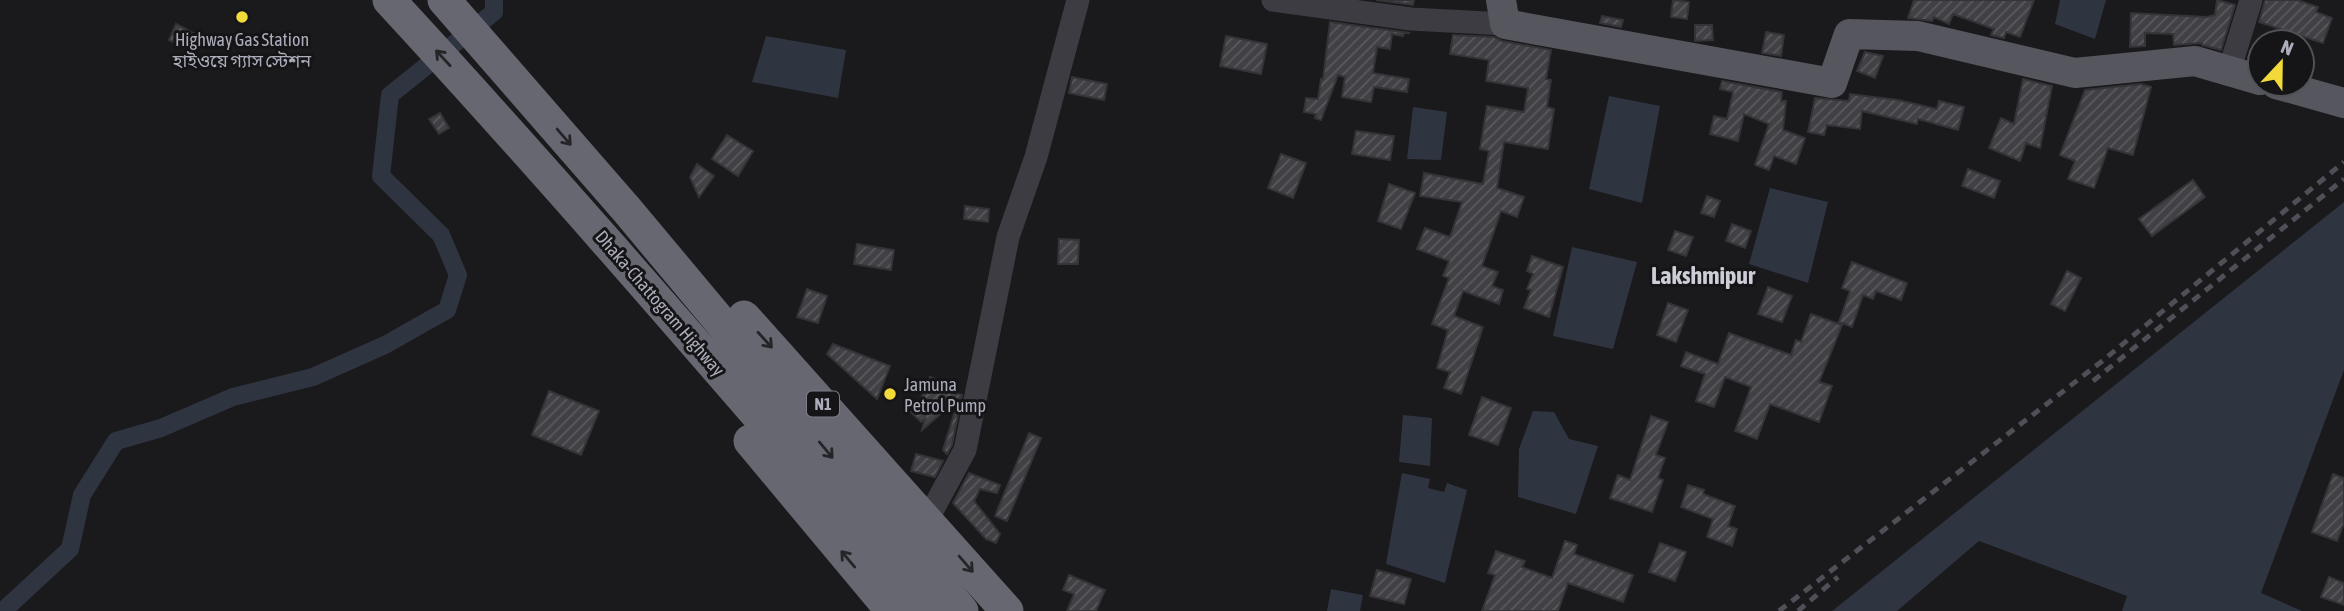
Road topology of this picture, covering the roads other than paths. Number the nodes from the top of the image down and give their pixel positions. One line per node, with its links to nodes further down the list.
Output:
1 (388, 0): 12 (highway, Dhaka-Chattogram Highway, one-way to 1)
2 (444, 0): 11 (highway, Dhaka-Chattogram Highway / N1, one-way to 11)
3 (1078, 0): 13 (street)
4 (1273, 0): 6 (street)
5 (2251, 0): 7 (street)
6 (1503, 12): 7 (main road)
7 (2230, 71): 8 (main road)
8 (2246, 76)
9 (2316, 95): 10 (main road)
10 (2344, 103)
11 (627, 210): 13 (highway, N1, one-way to 13); 16 (highway, Dhaka-Chattogram Highway / N1, one-way to 16)
12 (588, 220): 14 (highway, one-way to 12); 15 (highway, Dhaka-Chattogram Highway)
13 (927, 520): 17 (highway, N1, one-way to 17)
14 (892, 611)
15 (927, 611)
16 (962, 611)
17 (1007, 611)

